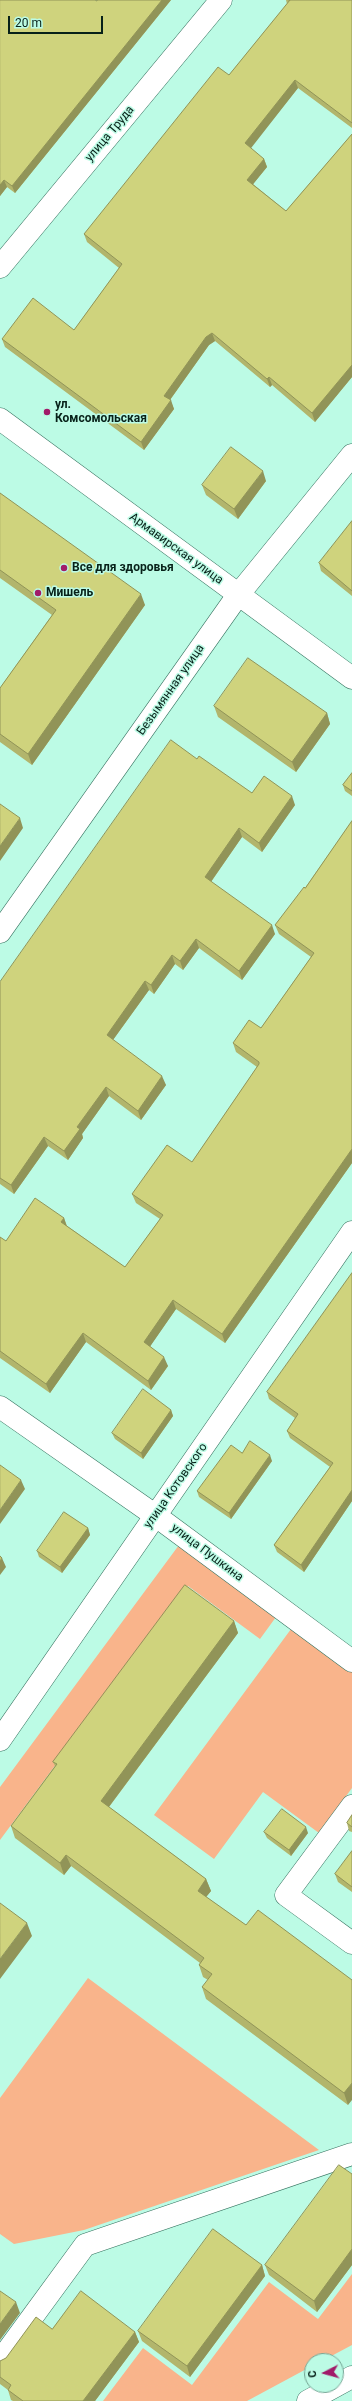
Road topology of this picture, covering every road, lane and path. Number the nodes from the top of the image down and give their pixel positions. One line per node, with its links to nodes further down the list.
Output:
1 (220, 0): 2 (street, улица Труда)
2 (0, 267)
3 (0, 419): 5 (street, Армавирская улица)
4 (352, 455): 5 (street, Безымянная улица)
5 (238, 595): 6 (street, Армавирская улица); 7 (street, Безымянная улица)
6 (352, 678)
7 (0, 932)
8 (352, 1232): 10 (street, улица Котовского)
9 (0, 1408): 10 (street, улица Пушкина)
10 (156, 1516): 11 (street, улица Пушкина); 12 (street, улица Котовского)
11 (352, 1661)
12 (0, 1740)
13 (352, 1806): 14 (street)
14 (352, 1943)
15 (352, 2154): 16 (street)
16 (0, 2361)
17 (352, 2377): 18 (street)
18 (308, 2401)

